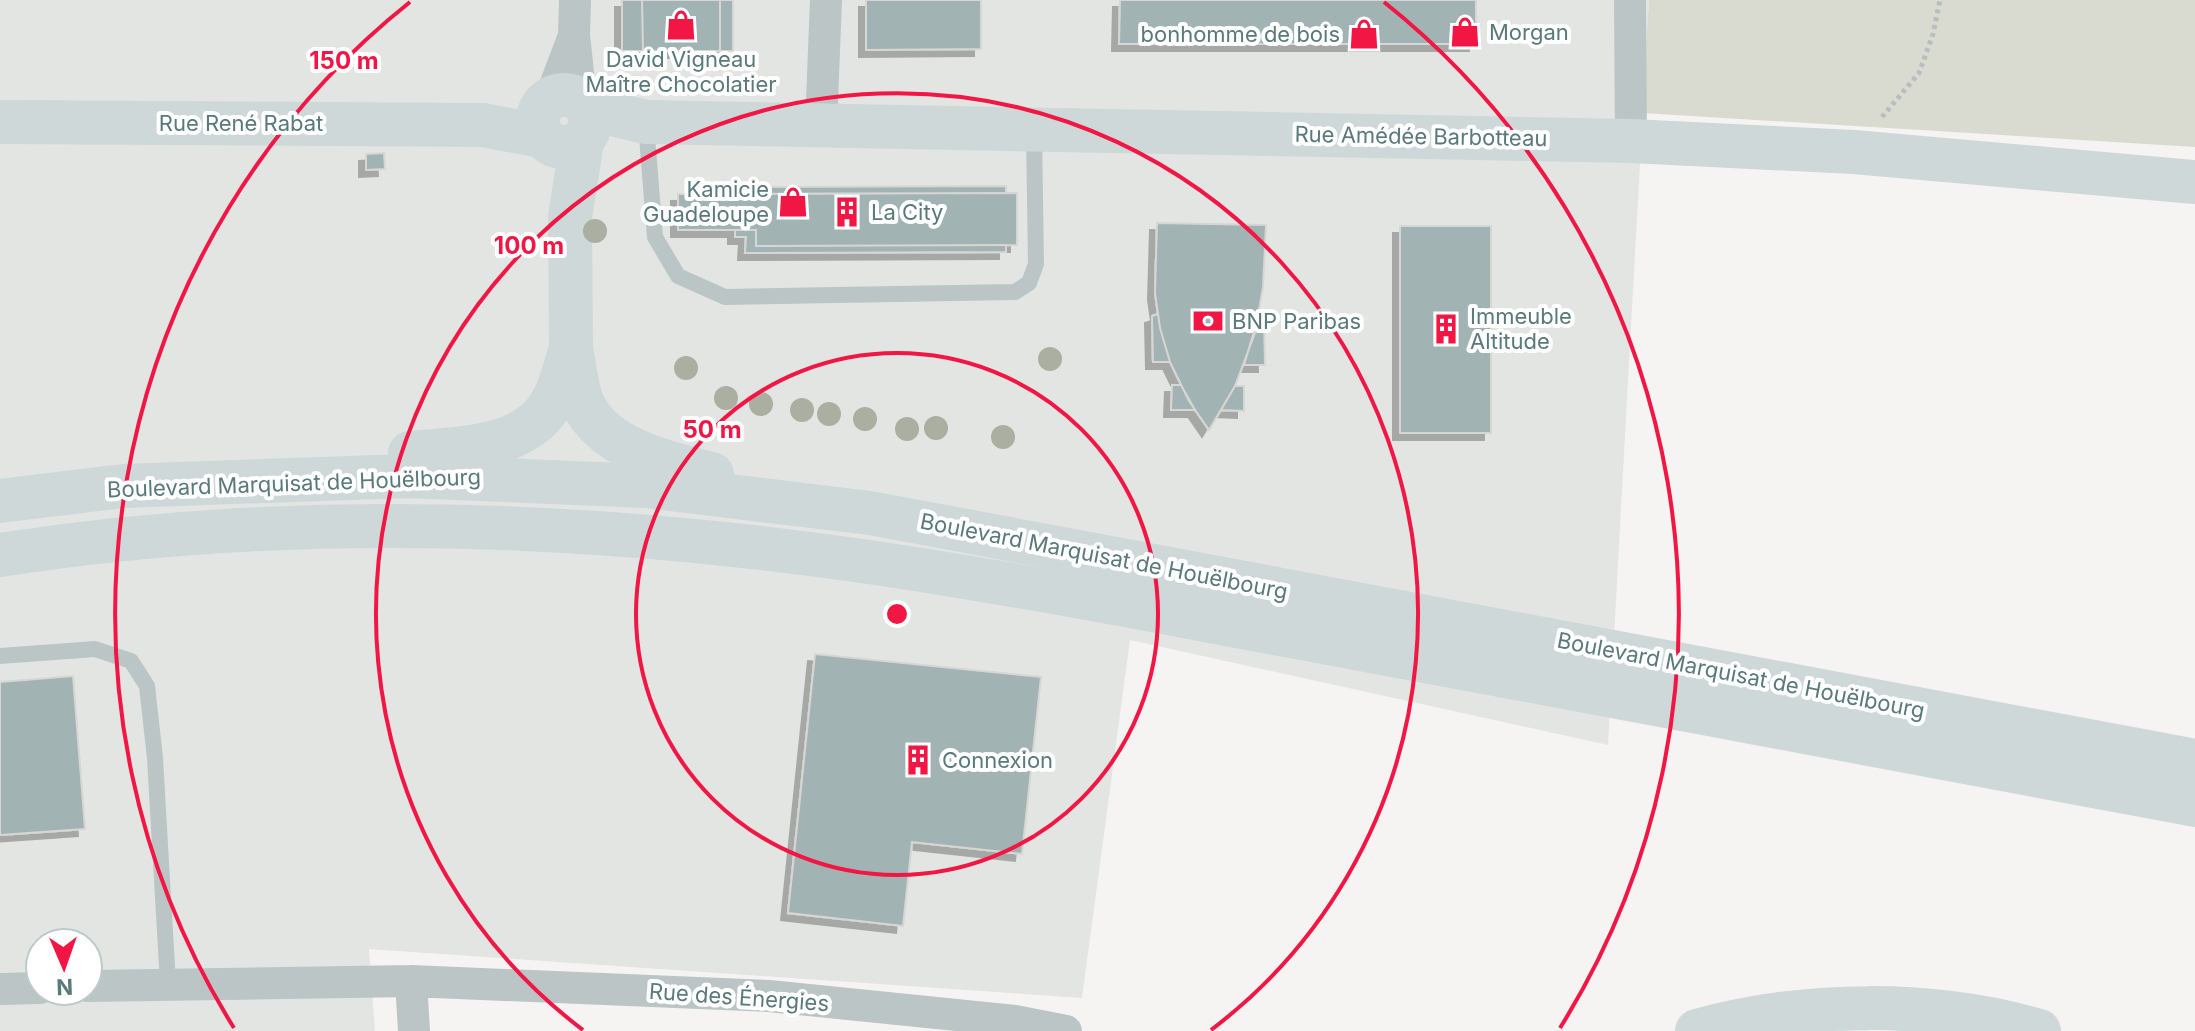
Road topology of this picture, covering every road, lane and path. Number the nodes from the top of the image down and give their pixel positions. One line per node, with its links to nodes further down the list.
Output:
1 (575, 0): 5 (street)
2 (826, 0): 8 (street)
3 (1630, 0): 10 (street)
4 (1940, 0): 11 (path)
5 (565, 121): 6 (main road, Rue René Rabat); 7 (main road, Rue Amédée Barbotteau); 13 (main road)
6 (0, 122)
7 (646, 122): 8 (main road, Rue Amédée Barbotteau); 9 (lane)
8 (821, 126): 9 (main road, Rue Amédée Barbotteau)
9 (1034, 132): 10 (main road, Rue Amédée Barbotteau)
10 (1631, 141): 11 (main road, Rue Amédée Barbotteau)
11 (1854, 152): 12 (main road, Rue Amédée Barbotteau)
12 (2195, 182)
13 (571, 349): 14 (main road); 16 (main road)
14 (123, 486): 15 (main road, Boulevard Marquisat de Houëlbourg); 16 (main road, Boulevard Marquisat de Houëlbourg)
15 (0, 501)
16 (870, 513): 19 (main road, Boulevard Marquisat de Houëlbourg)
17 (0, 555): 20 (main road, Boulevard Marquisat de Houëlbourg)
18 (0, 656): 22 (lane)
19 (2195, 761)
20 (2195, 805)
21 (411, 981): 22 (street, Rue des Énergies); 26 (street); 27 (street, Rue des Énergies)
22 (168, 984): 23 (street, Rue des Énergies)
23 (104, 986)
24 (24, 988): 25 (street)
25 (2, 989)
26 (414, 1031)
27 (1066, 1031)
28 (1697, 1031): 29 (main road)
29 (2039, 1031)

